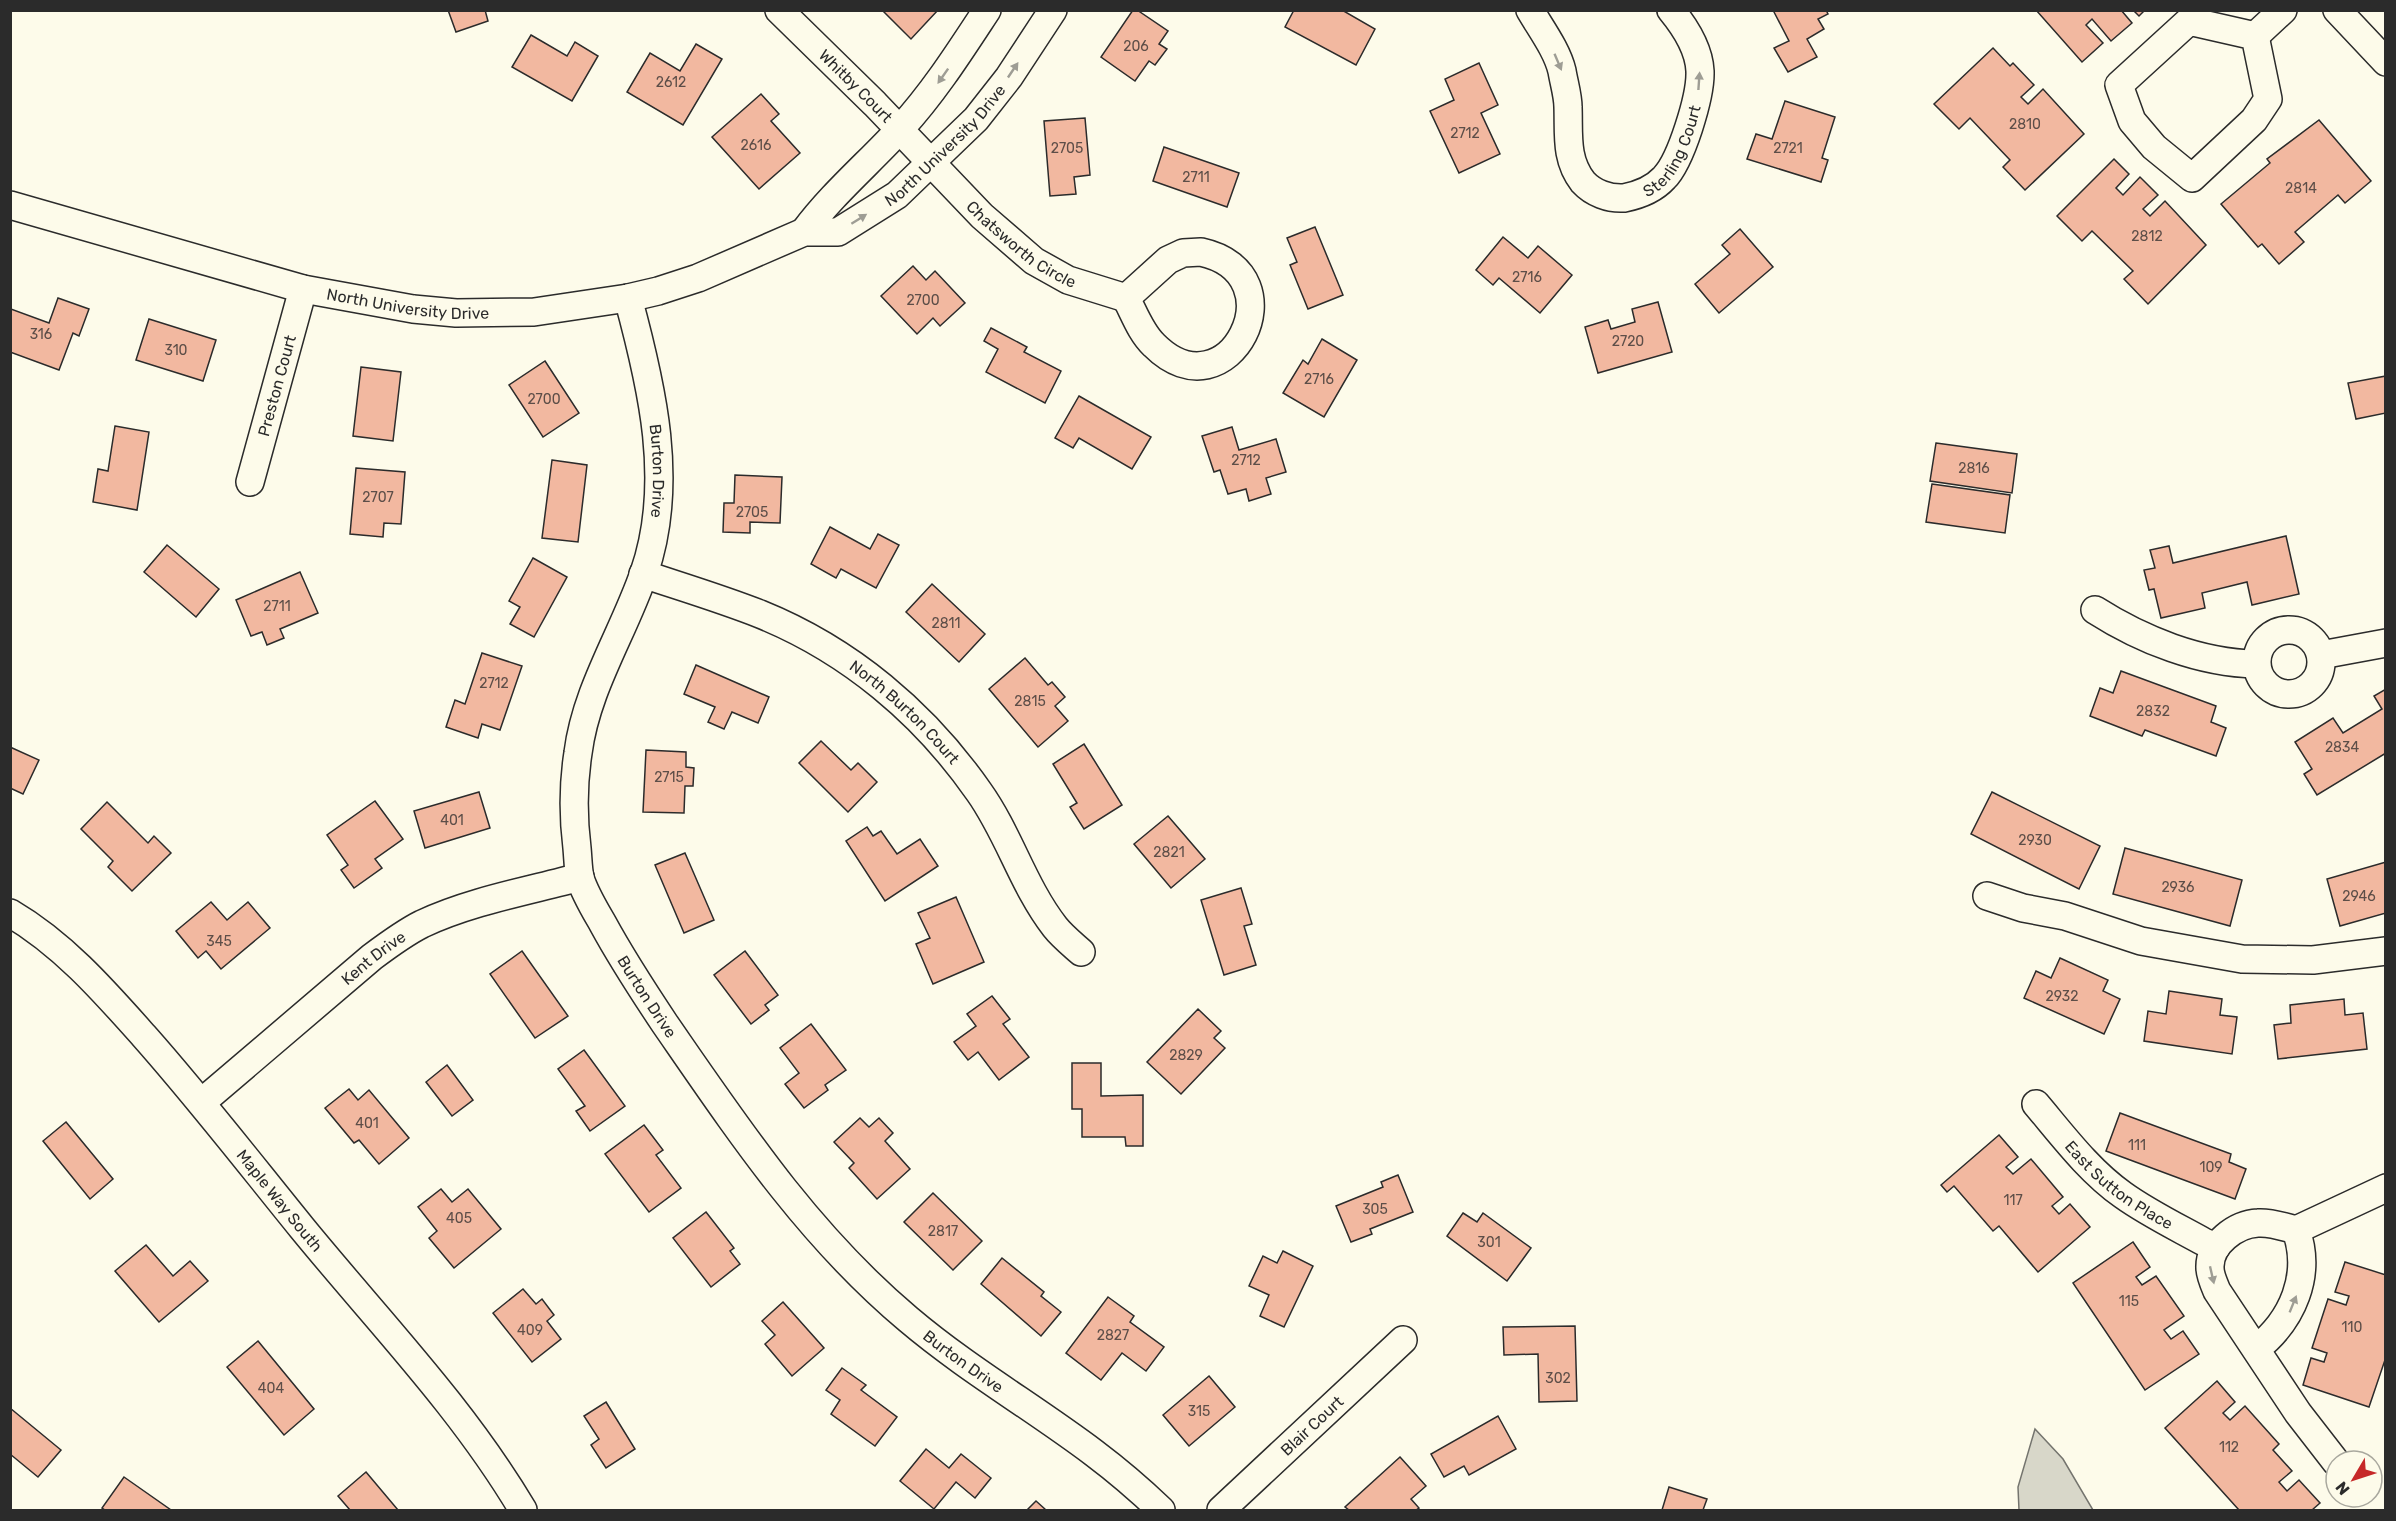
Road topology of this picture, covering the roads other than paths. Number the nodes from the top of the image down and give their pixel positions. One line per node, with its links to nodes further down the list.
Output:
1 (779, 10): 10 (street, Whitby Court)
2 (987, 10): 10 (street, North University Drive, one-way to 10)
3 (1053, 10): 11 (street, North University Drive, one-way to 3)
4 (1530, 10): 5 (street, Sterling Court, one-way to 5)
5 (1671, 10)
6 (2283, 10): 8 (street)
7 (2337, 10): 9 (street)
8 (2255, 36): 8 (street)
9 (2385, 62)
10 (899, 130): 11 (street, Whitby Court); 13 (street, North University Drive)
11 (932, 164): 13 (street, North University Drive, one-way to 11); 16 (street, Chatsworth Circle)
12 (10, 205): 14 (street, North University Drive)
13 (804, 232): 15 (street, North University Drive)
14 (303, 289): 15 (street, North University Drive); 17 (street, Preston Court)
15 (628, 298): 18 (street, Burton Drive)
16 (1126, 298): 16 (street)
17 (250, 482)
18 (643, 574): 23 (street, Burton Drive); 27 (street, North Burton Court)
19 (2095, 610): 22 (street)
20 (2385, 643): 21 (street)
21 (2321, 655): 22 (street); 22 (street)
22 (2256, 664)
23 (580, 877): 28 (street, Kent Drive); 37 (street, Burton Drive)
24 (1987, 896): 26 (street)
25 (10, 914): 28 (street, Maple Way South)
26 (2385, 951)
27 (1081, 952)
28 (202, 1102): 36 (street, Maple Way South)
29 (2036, 1104): 32 (street, East Sutton Place)
30 (2385, 1188): 31 (street)
31 (2296, 1230): 32 (street); 34 (street, one-way to 31)
32 (2216, 1247): 34 (street, one-way to 34)
33 (1403, 1340): 38 (street, Blair Court)
34 (2256, 1349): 35 (street)
35 (2326, 1449)
36 (523, 1510)
37 (1161, 1510)
38 (1221, 1510)

